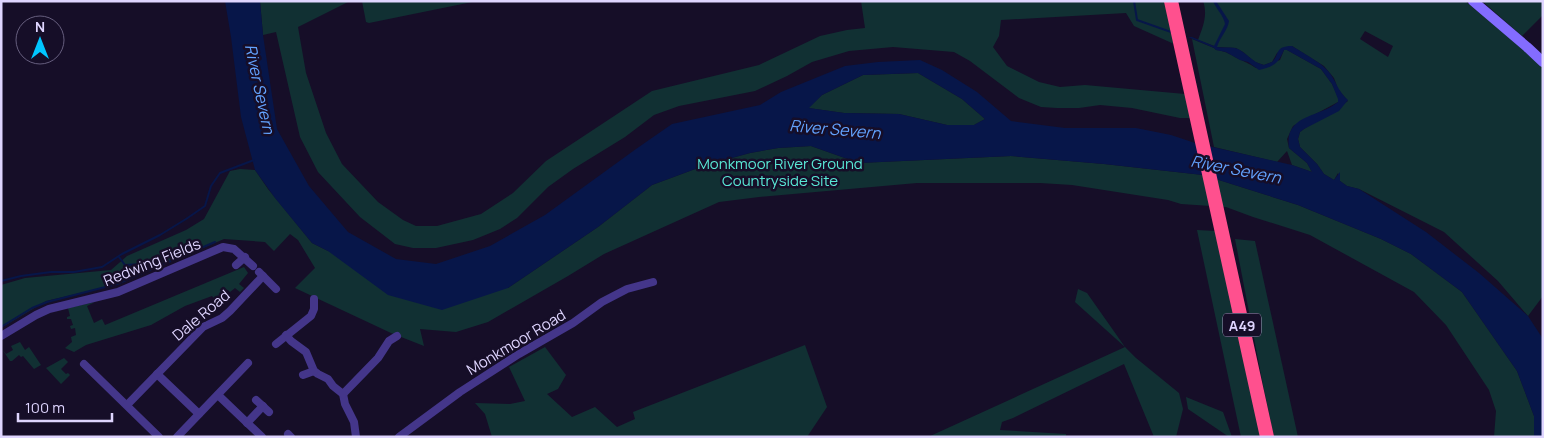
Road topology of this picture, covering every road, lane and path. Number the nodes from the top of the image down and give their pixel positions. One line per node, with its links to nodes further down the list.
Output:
1 (1473, 1): 3 (street)
2 (1172, 6): 32 (highway, A49)
3 (1543, 62)
4 (244, 257): 5 (street); 6 (street, Redwing Fields); 10 (street, Redwing Fields)
5 (236, 265)
6 (258, 272): 8 (street); 17 (street, Dale Road)
7 (653, 282): 31 (street, Monkmoor Road)
8 (276, 289)
9 (317, 302): 11 (street)
10 (1, 336)
11 (286, 336): 13 (street); 16 (street)
12 (391, 336): 20 (street)
13 (276, 344)
14 (248, 363): 19 (street)
15 (84, 364): 22 (street)
16 (314, 371): 18 (street); 20 (street)
17 (157, 374): 22 (street, Dale Road); 25 (street)
18 (303, 375)
19 (218, 394): 25 (street); 26 (street)
20 (344, 394): 30 (street)
21 (256, 400): 23 (street)
22 (127, 405): 27 (street)
23 (263, 406): 24 (street); 26 (street)
24 (269, 412)
25 (200, 414): 28 (street)
26 (247, 423): 29 (street)
27 (159, 437)
28 (177, 437)
29 (262, 437)
30 (356, 437)
31 (399, 437)
32 (1266, 437)

